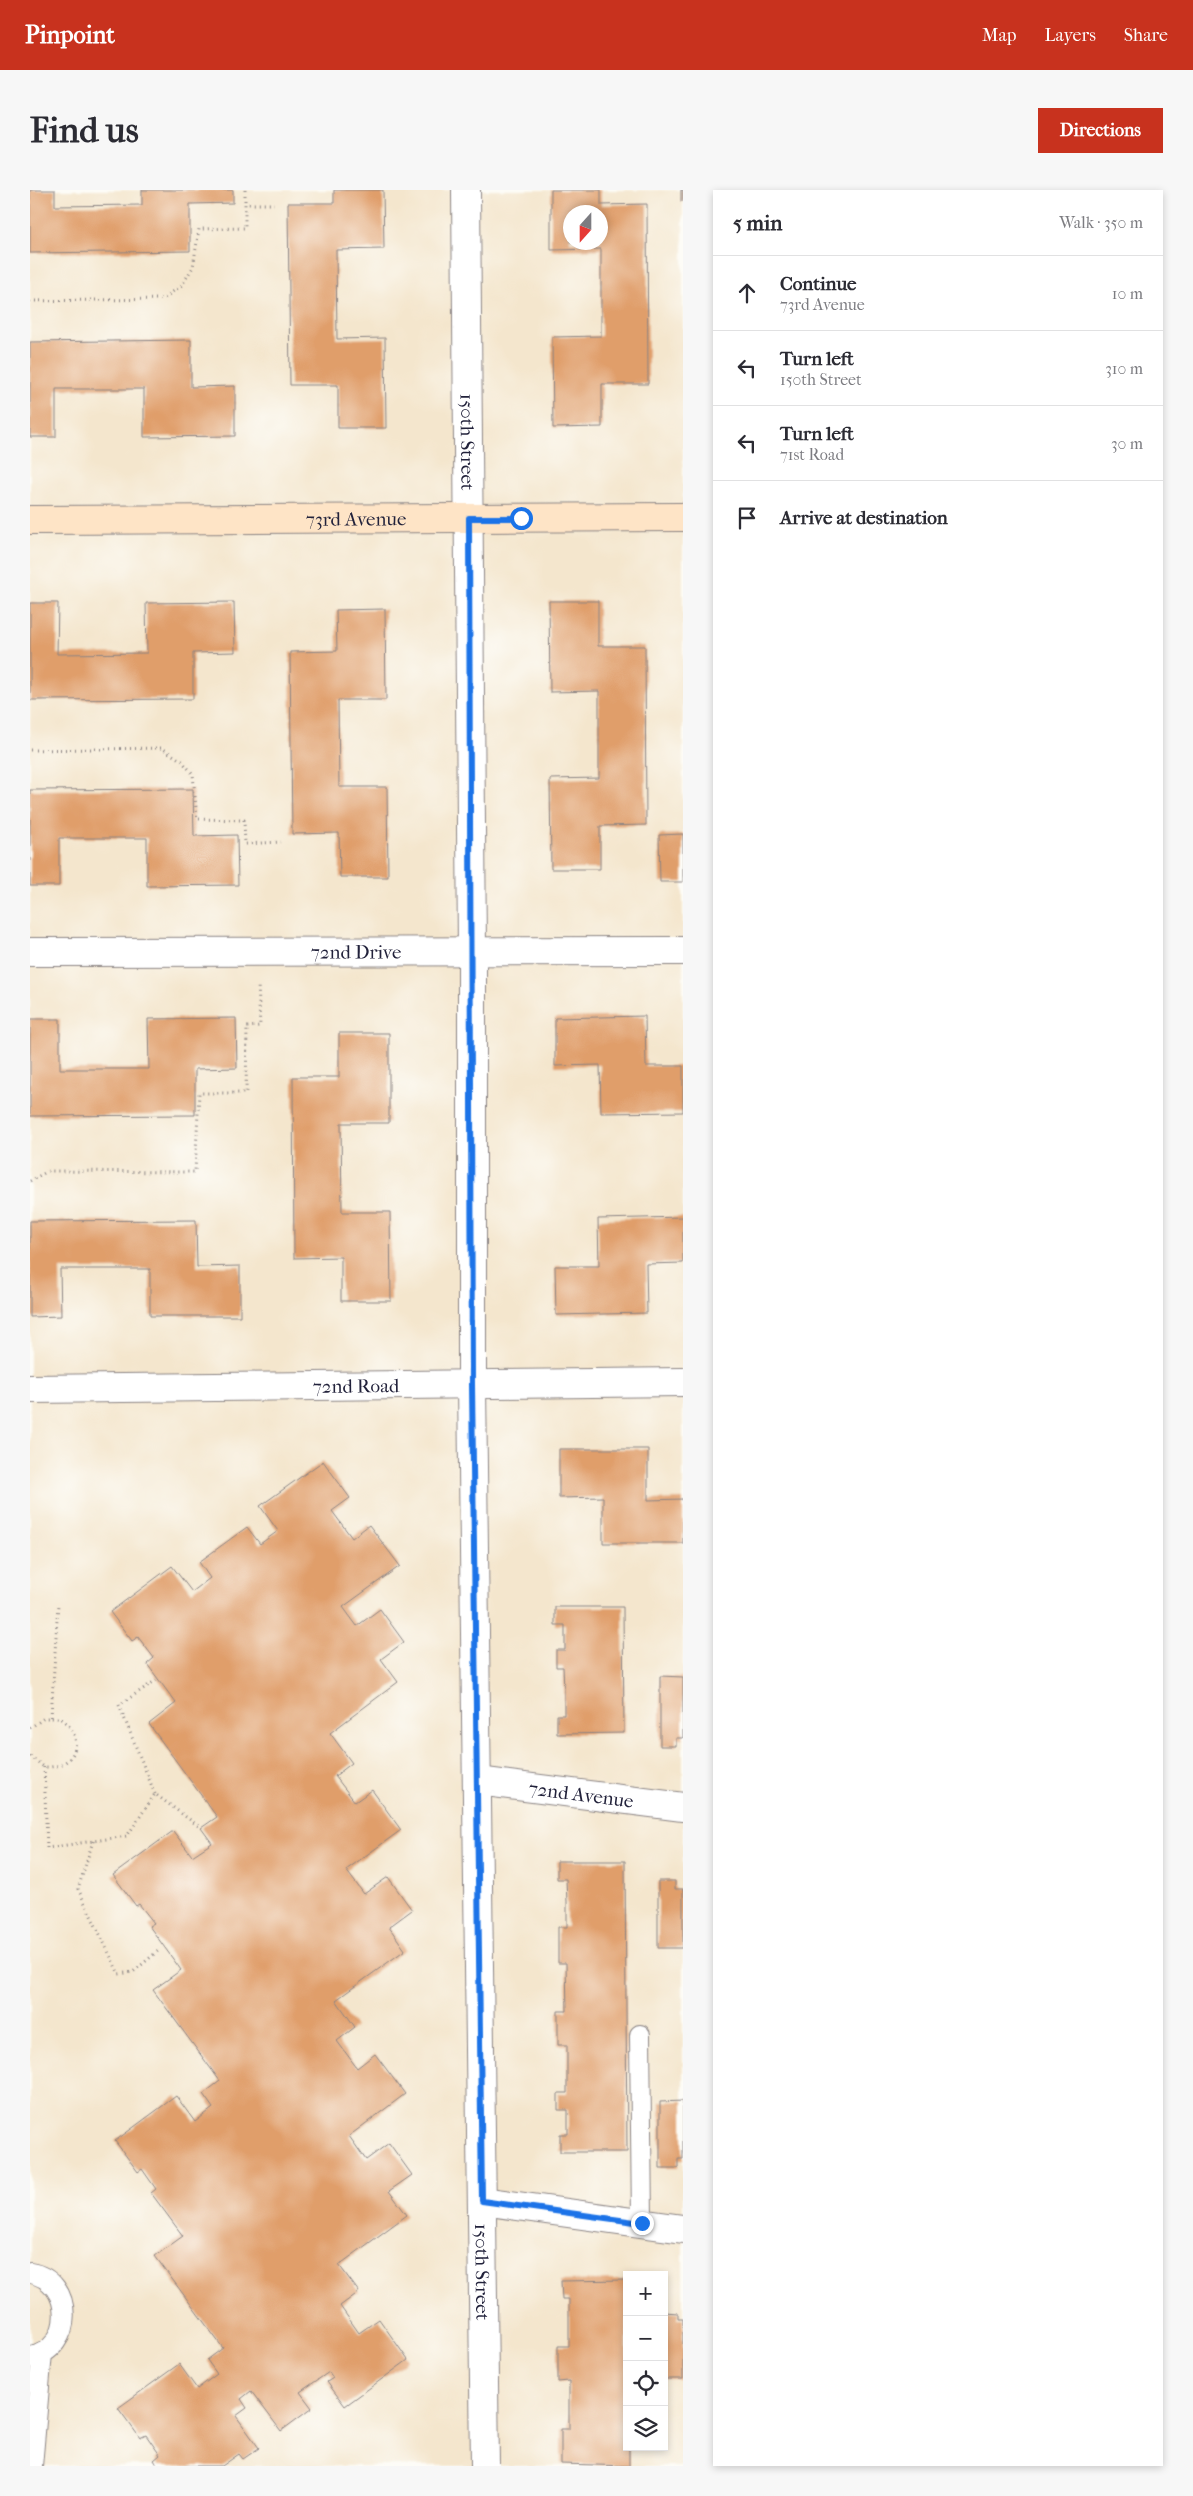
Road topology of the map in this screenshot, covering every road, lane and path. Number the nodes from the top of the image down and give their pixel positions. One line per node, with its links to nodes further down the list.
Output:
1 (245, 190): 3 (path)
2 (466, 190): 7 (street, 150th Street)
3 (245, 204): 4 (path); 5 (path)
4 (274, 204)
5 (30, 301)
6 (683, 517): 7 (street, 73rd Avenue)
7 (469, 518): 8 (street, 73rd Avenue); 11 (street, 150th Street)
8 (30, 520)
9 (30, 750): 10 (path)
10 (281, 842)
11 (472, 951): 12 (street, 72nd Drive); 14 (street, 72nd Drive); 17 (street, 150th Street)
12 (683, 951)
13 (30, 952): 14 (street, 72nd Drive)
14 (256, 952): 15 (path)
15 (30, 1181)
16 (683, 1382): 17 (street, 72nd Road)
17 (472, 1384): 18 (street, 72nd Road); 25 (street, 150th Street)
18 (30, 1389)
19 (58, 1604): 21 (path)
20 (158, 1679): 26 (path)
21 (52, 1717): 22 (path); 24 (path)
22 (30, 1728)
23 (30, 1756): 24 (path)
24 (44, 1767): 29 (path)
25 (478, 1781): 27 (street, 72nd Avenue); 32 (street, 150th Street)
26 (156, 1794): 28 (path); 29 (path)
27 (683, 1807)
28 (201, 1828)
29 (93, 1841): 30 (path)
30 (158, 1951)
31 (640, 2035): 33 (lane)
32 (482, 2201): 33 (street); 38 (street, 150th Street)
33 (642, 2223): 34 (street)
34 (683, 2229)
35 (30, 2273): 36 (lane)
36 (36, 2355): 37 (lane)
37 (32, 2466)
38 (485, 2466)

